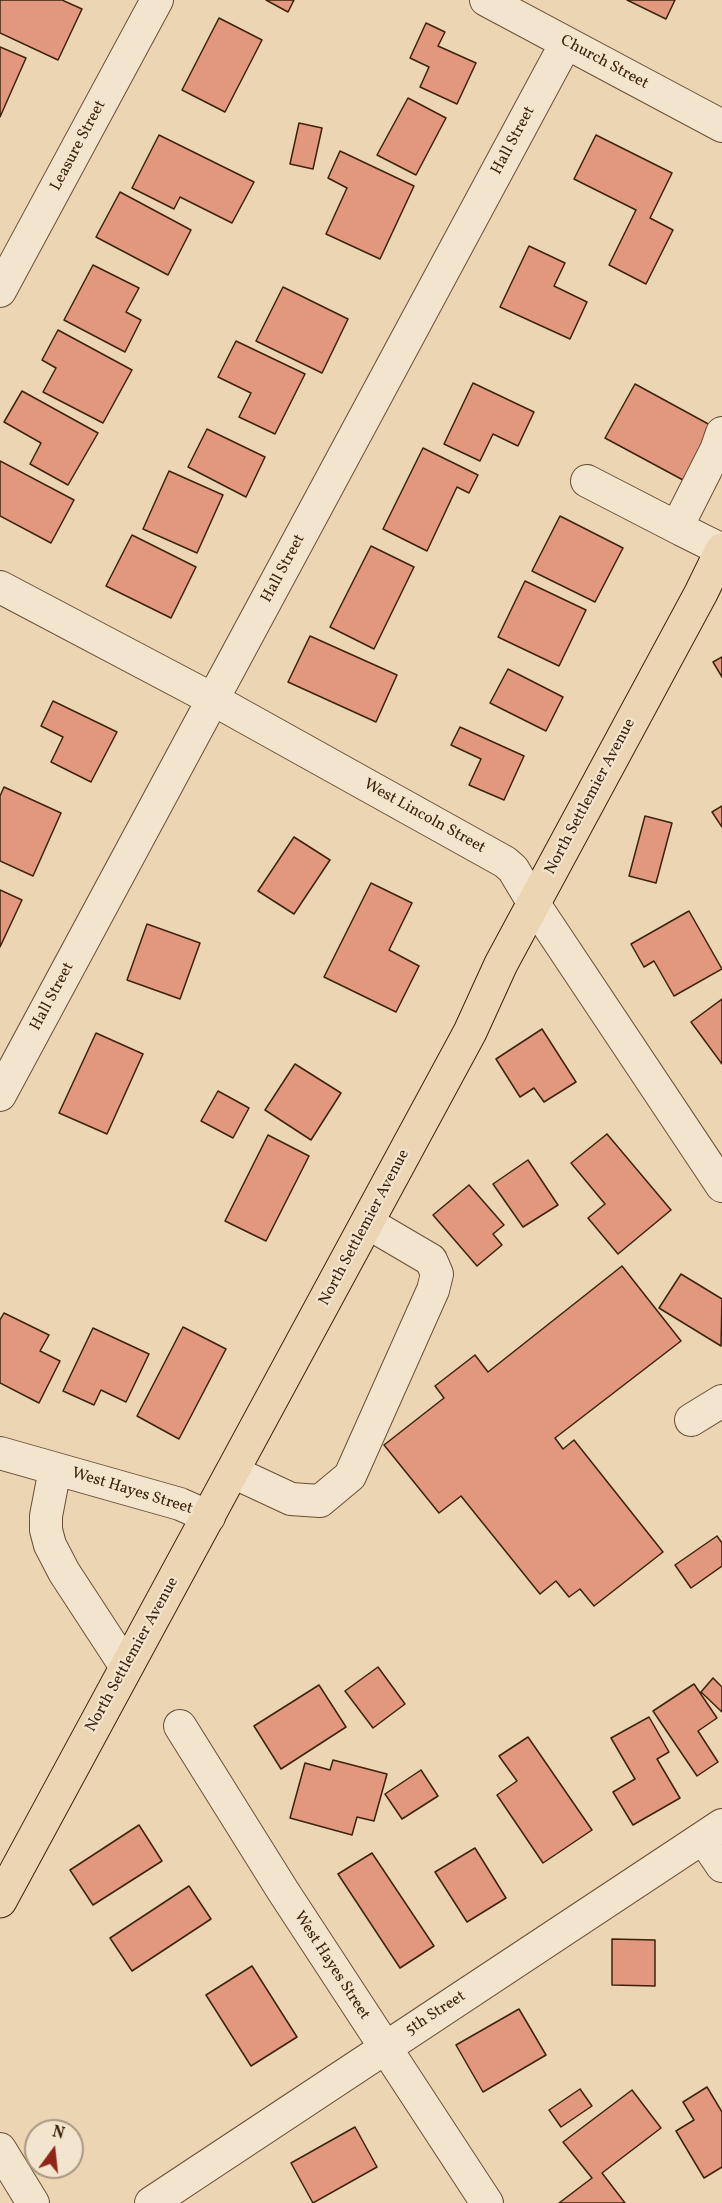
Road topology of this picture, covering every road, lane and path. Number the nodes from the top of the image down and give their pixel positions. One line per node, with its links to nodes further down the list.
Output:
1 (157, 0): 5 (street, Leasure Street)
2 (486, 0): 3 (street, Church Street)
3 (566, 43): 4 (street, Church Street); 11 (street, Hall Street)
4 (722, 126)
5 (0, 291)
6 (722, 433): 8 (street)
7 (587, 481): 8 (street)
8 (682, 530): 9 (street)
9 (722, 550): 12 (main road, North Settlemier Avenue)
10 (0, 587): 11 (street, West Lincoln Street)
11 (214, 700): 12 (street, West Lincoln Street); 13 (street, Hall Street)
12 (534, 904): 14 (street, West Lincoln Street); 15 (main road, North Settlemier Avenue)
13 (0, 1095)
14 (722, 1186)
15 (368, 1223): 20 (main road, North Settlemier Avenue); 20 (street)
16 (722, 1401): 17 (street)
17 (691, 1420)
18 (0, 1453): 19 (street, West Hayes Street)
19 (55, 1469): 21 (street, West Hayes Street); 22 (street, West Hayes Street)
20 (233, 1472): 21 (main road, North Settlemier Avenue)
21 (209, 1517): 22 (main road, North Settlemier Avenue)
22 (126, 1667): 26 (main road, North Settlemier Avenue)
23 (180, 1726): 27 (street, West Hayes Street)
24 (712, 1831): 25 (street); 27 (street, 5th Street)
25 (722, 1866)
26 (0, 1901)
27 (384, 2049): 30 (street, 5th Street); 31 (street, West Hayes Street)
28 (0, 2149): 29 (street)
29 (33, 2203)
30 (151, 2203)
31 (487, 2203)

